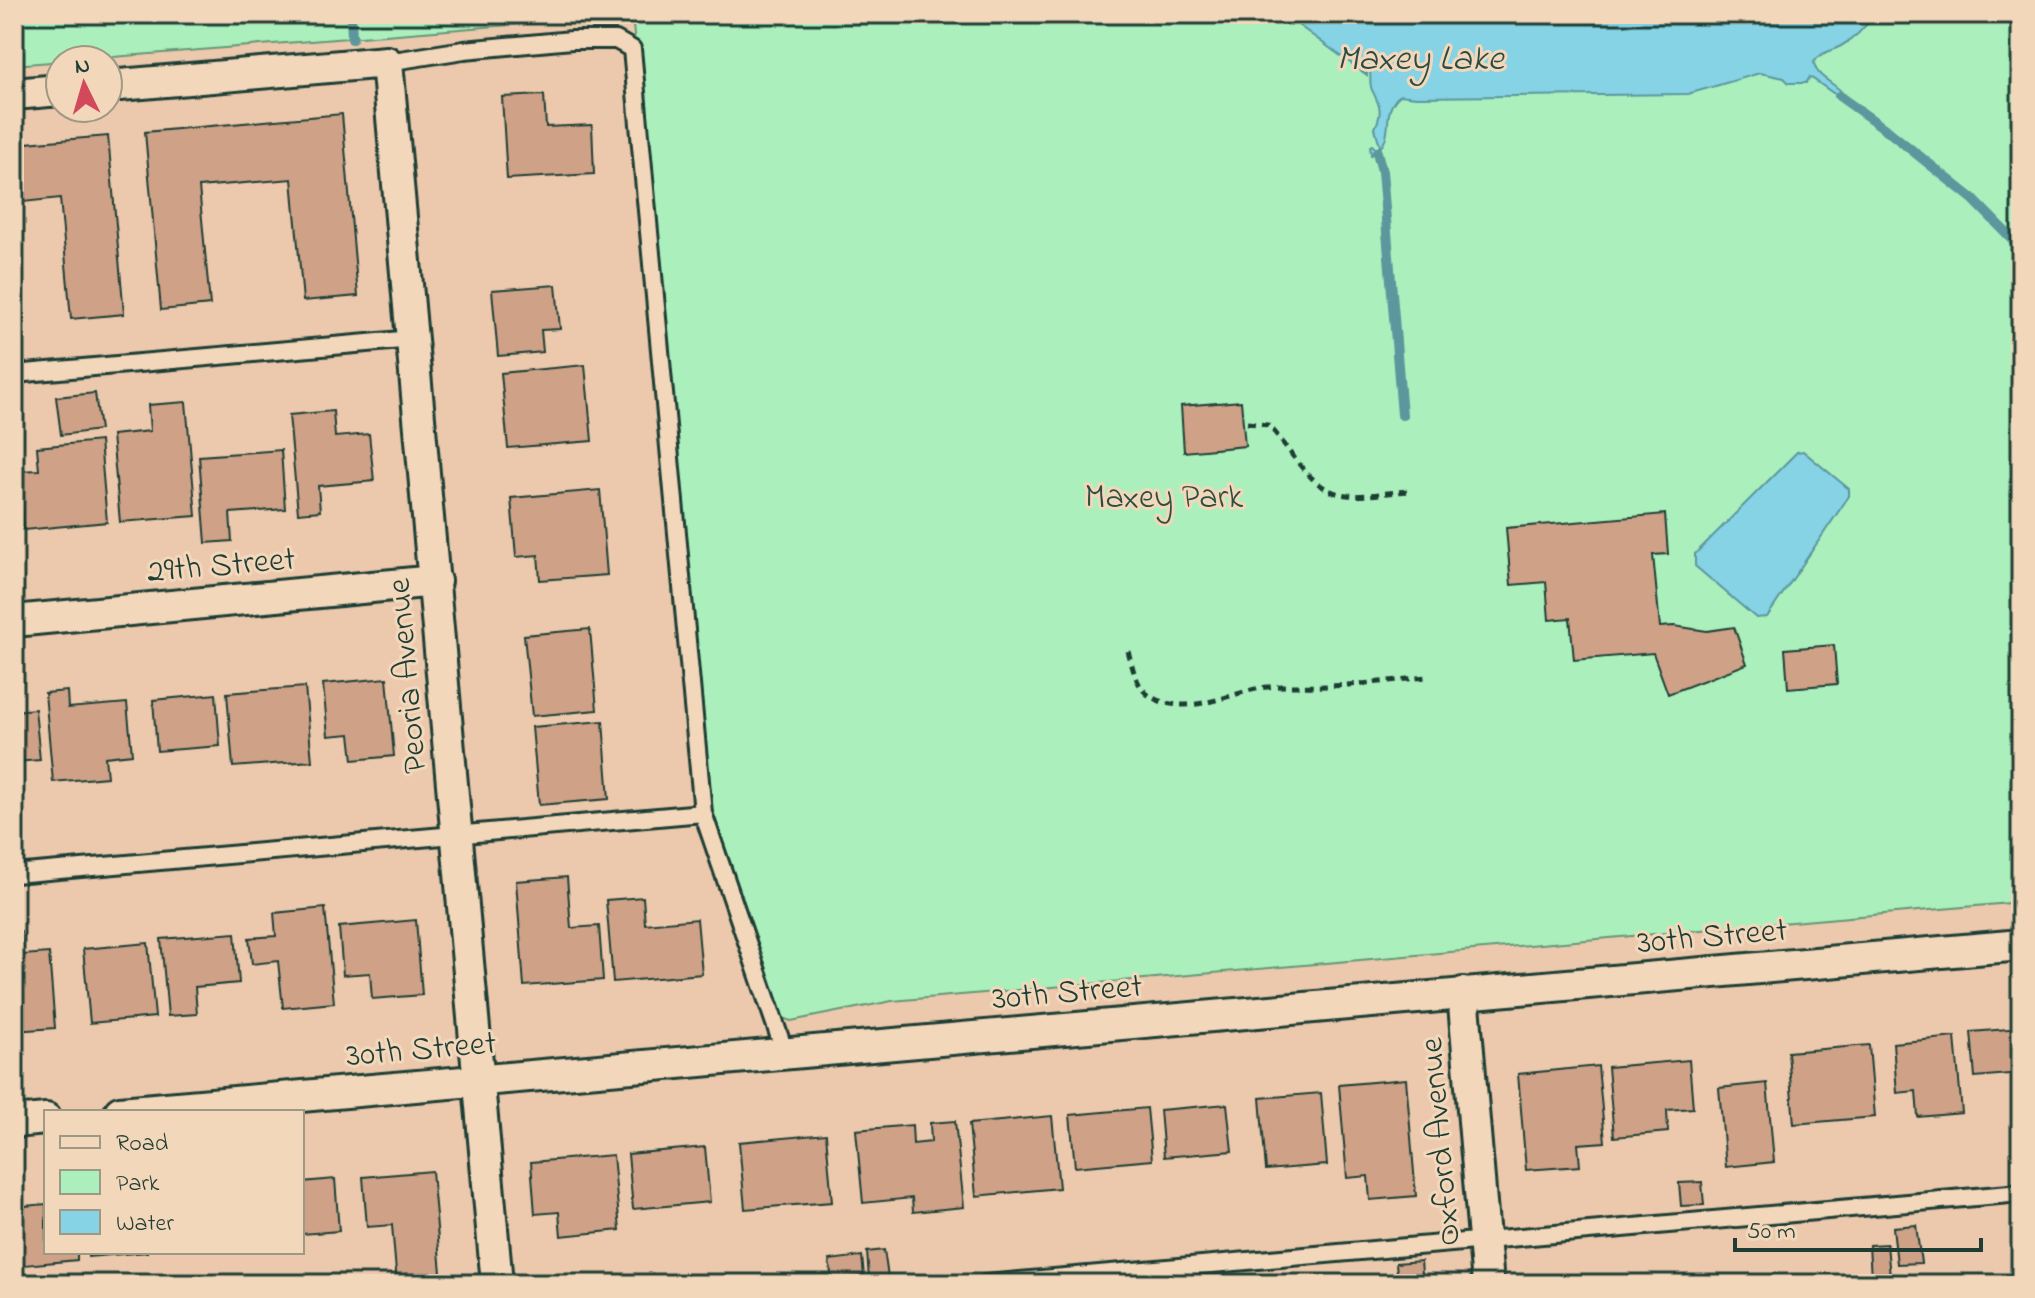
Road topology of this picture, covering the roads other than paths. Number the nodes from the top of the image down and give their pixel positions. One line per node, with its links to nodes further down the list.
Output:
1 (387, 62): 2 (street); 5 (street, Peoria Avenue); 9 (lane)
2 (124, 85)
3 (44, 91): 4 (street)
4 (14, 94)
5 (413, 339): 6 (lane); 7 (street, Peoria Avenue)
6 (14, 374)
7 (435, 581): 8 (street, 29th Street); 10 (street, Peoria Avenue)
8 (14, 621)
9 (703, 813): 10 (lane); 14 (lane)
10 (457, 834): 11 (lane); 15 (street, Peoria Avenue)
11 (14, 874)
12 (2021, 945): 13 (street, 30th Street)
13 (1463, 993): 14 (street, 30th Street); 20 (street, Oxford Avenue)
14 (785, 1053): 15 (street, 30th Street)
15 (479, 1079): 16 (street, 30th Street); 21 (street, Peoria Avenue)
16 (142, 1110)
17 (44, 1119): 18 (street)
18 (14, 1122)
19 (2021, 1193): 20 (lane)
20 (1485, 1240): 22 (lane); 23 (street, Oxford Avenue)
21 (497, 1284)
22 (986, 1284)
23 (1488, 1284)

